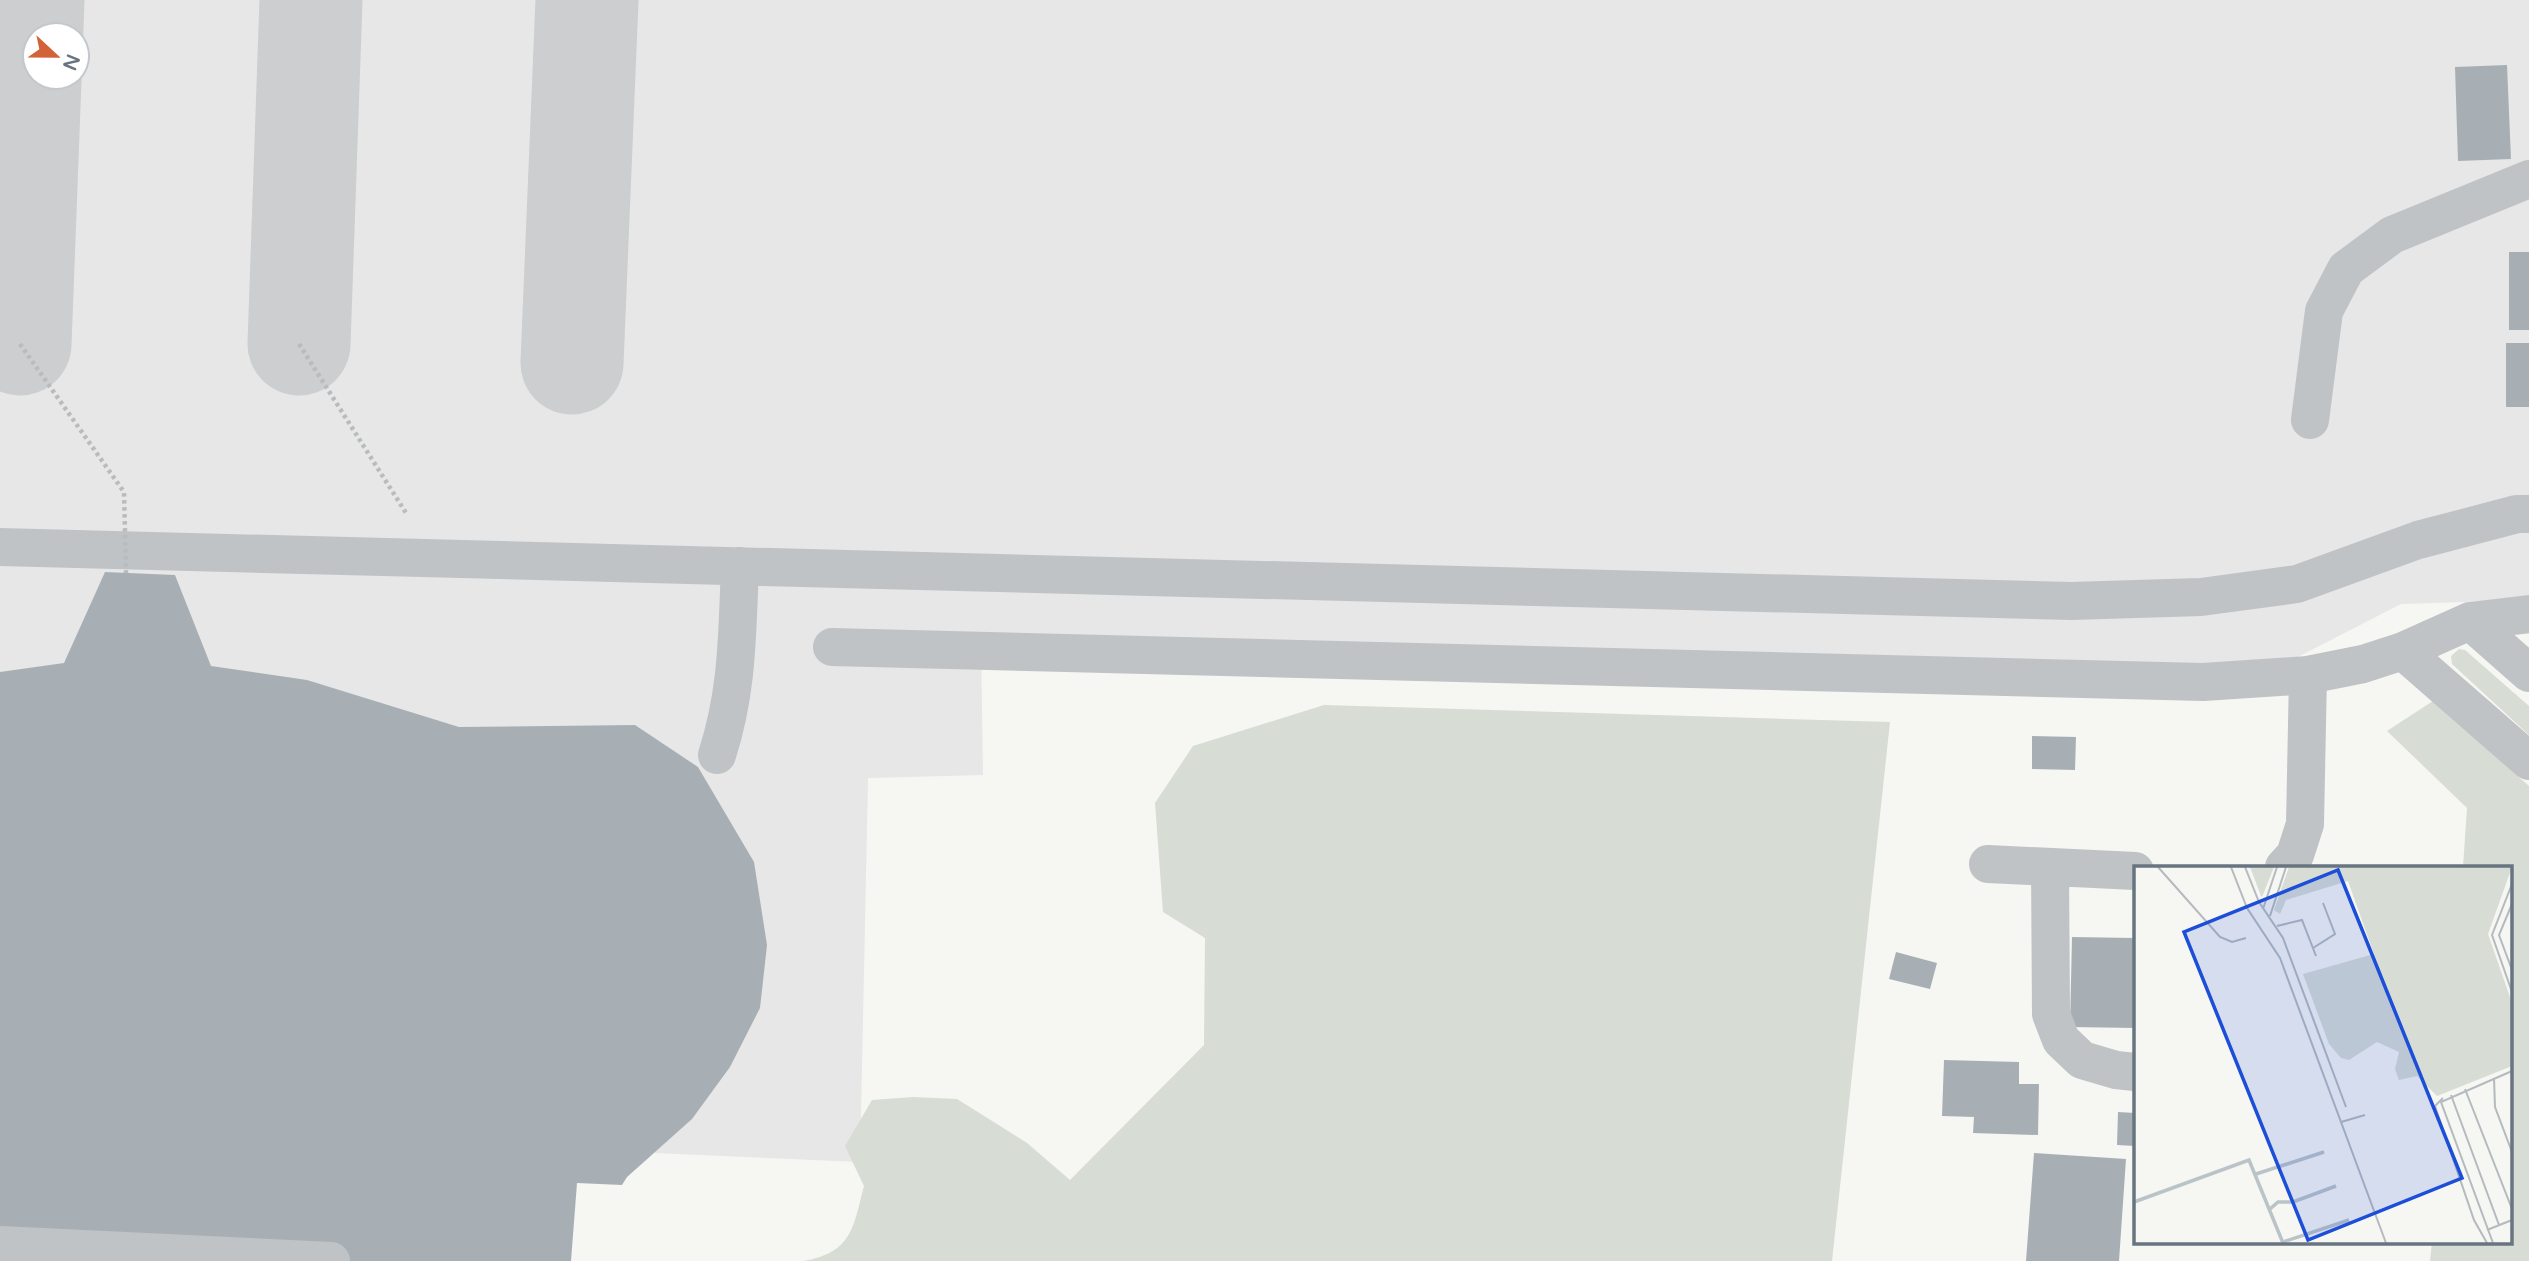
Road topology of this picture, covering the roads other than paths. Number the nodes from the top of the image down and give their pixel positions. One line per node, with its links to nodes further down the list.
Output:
1 (2529, 179): 2 (lane)
2 (2310, 419)
3 (2529, 514): 5 (lane)
4 (0, 547): 5 (lane)
5 (740, 566): 12 (lane)
6 (2529, 614): 7 (lane)
7 (2470, 621): 9 (lane); 10 (lane)
8 (832, 647): 11 (lane)
9 (2403, 651): 11 (lane); 13 (lane)
10 (2529, 673)
11 (2308, 675): 15 (lane)
12 (717, 755)
13 (2529, 761)
14 (1988, 864): 16 (lane)
15 (2285, 866)
16 (2050, 867): 17 (lane); 18 (lane)
17 (2134, 871)
18 (2134, 1072)
19 (0, 1245): 20 (lane)
20 (331, 1261)

